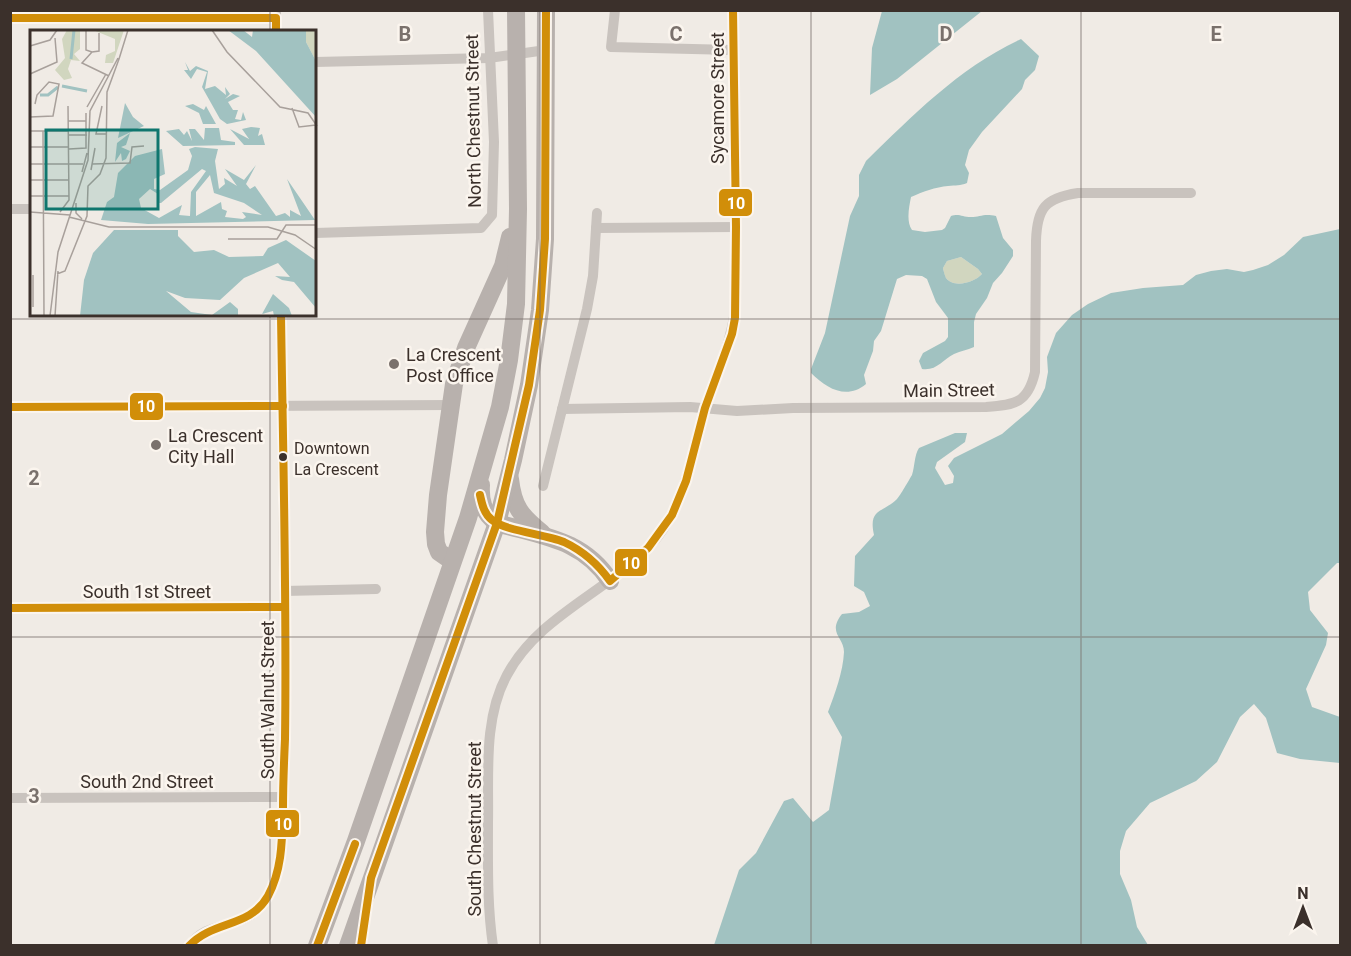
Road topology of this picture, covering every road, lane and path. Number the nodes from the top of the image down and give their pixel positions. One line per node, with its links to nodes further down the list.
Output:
1 (488, 10): 12 (street, North Chestnut Street)
2 (516, 10): 11 (main road)
3 (546, 10): 9 (main road)
4 (615, 10): 10 (street)
5 (733, 10): 10 (street, Sycamore Street)
6 (276, 14): 7 (street); 8 (street)
7 (10, 18)
8 (276, 30)
9 (546, 50): 11 (street); 29 (main road)
10 (733, 50): 19 (street, Sycamore Street)
11 (517, 53): 12 (street); 14 (main road)
12 (489, 58): 13 (street); 21 (street, North Chestnut Street)
13 (316, 62)
14 (518, 165): 23 (main road); 28 (main road)
15 (1191, 193): 26 (street, Main Street)
16 (10, 209): 17 (street)
17 (30, 209)
18 (597, 213): 20 (street)
19 (736, 227): 20 (street); 26 (street, Sycamore Street)
20 (596, 228): 27 (street)
21 (316, 232)
22 (281, 316): 24 (street, South Walnut Street)
23 (451, 405): 24 (street); 33 (main road)
24 (283, 406): 25 (street); 36 (street, South Walnut Street)
25 (10, 407)
26 (705, 408): 27 (street, Main Street); 34 (street, Sycamore Street)
27 (562, 409): 30 (street)
28 (481, 472): 31 (main road); 33 (main road)
29 (510, 475): 31 (main road); 32 (main road)
30 (543, 486)
31 (496, 523): 32 (main road); 41 (main road)
32 (543, 534): 34 (main road)
33 (452, 561): 43 (main road)
34 (610, 581): 46 (street, South Chestnut Street)
35 (376, 590): 36 (street)
36 (284, 591): 37 (street, South Walnut Street)
37 (284, 607): 38 (street, South 1st Street); 39 (street, South Walnut Street)
38 (10, 608)
39 (283, 797): 40 (street, South 2nd Street); 42 (street, South Walnut Street)
40 (10, 798)
41 (371, 878): 44 (main road); 45 (main road)
42 (189, 945)
43 (317, 945)
44 (348, 945)
45 (361, 945)
46 (493, 945)

